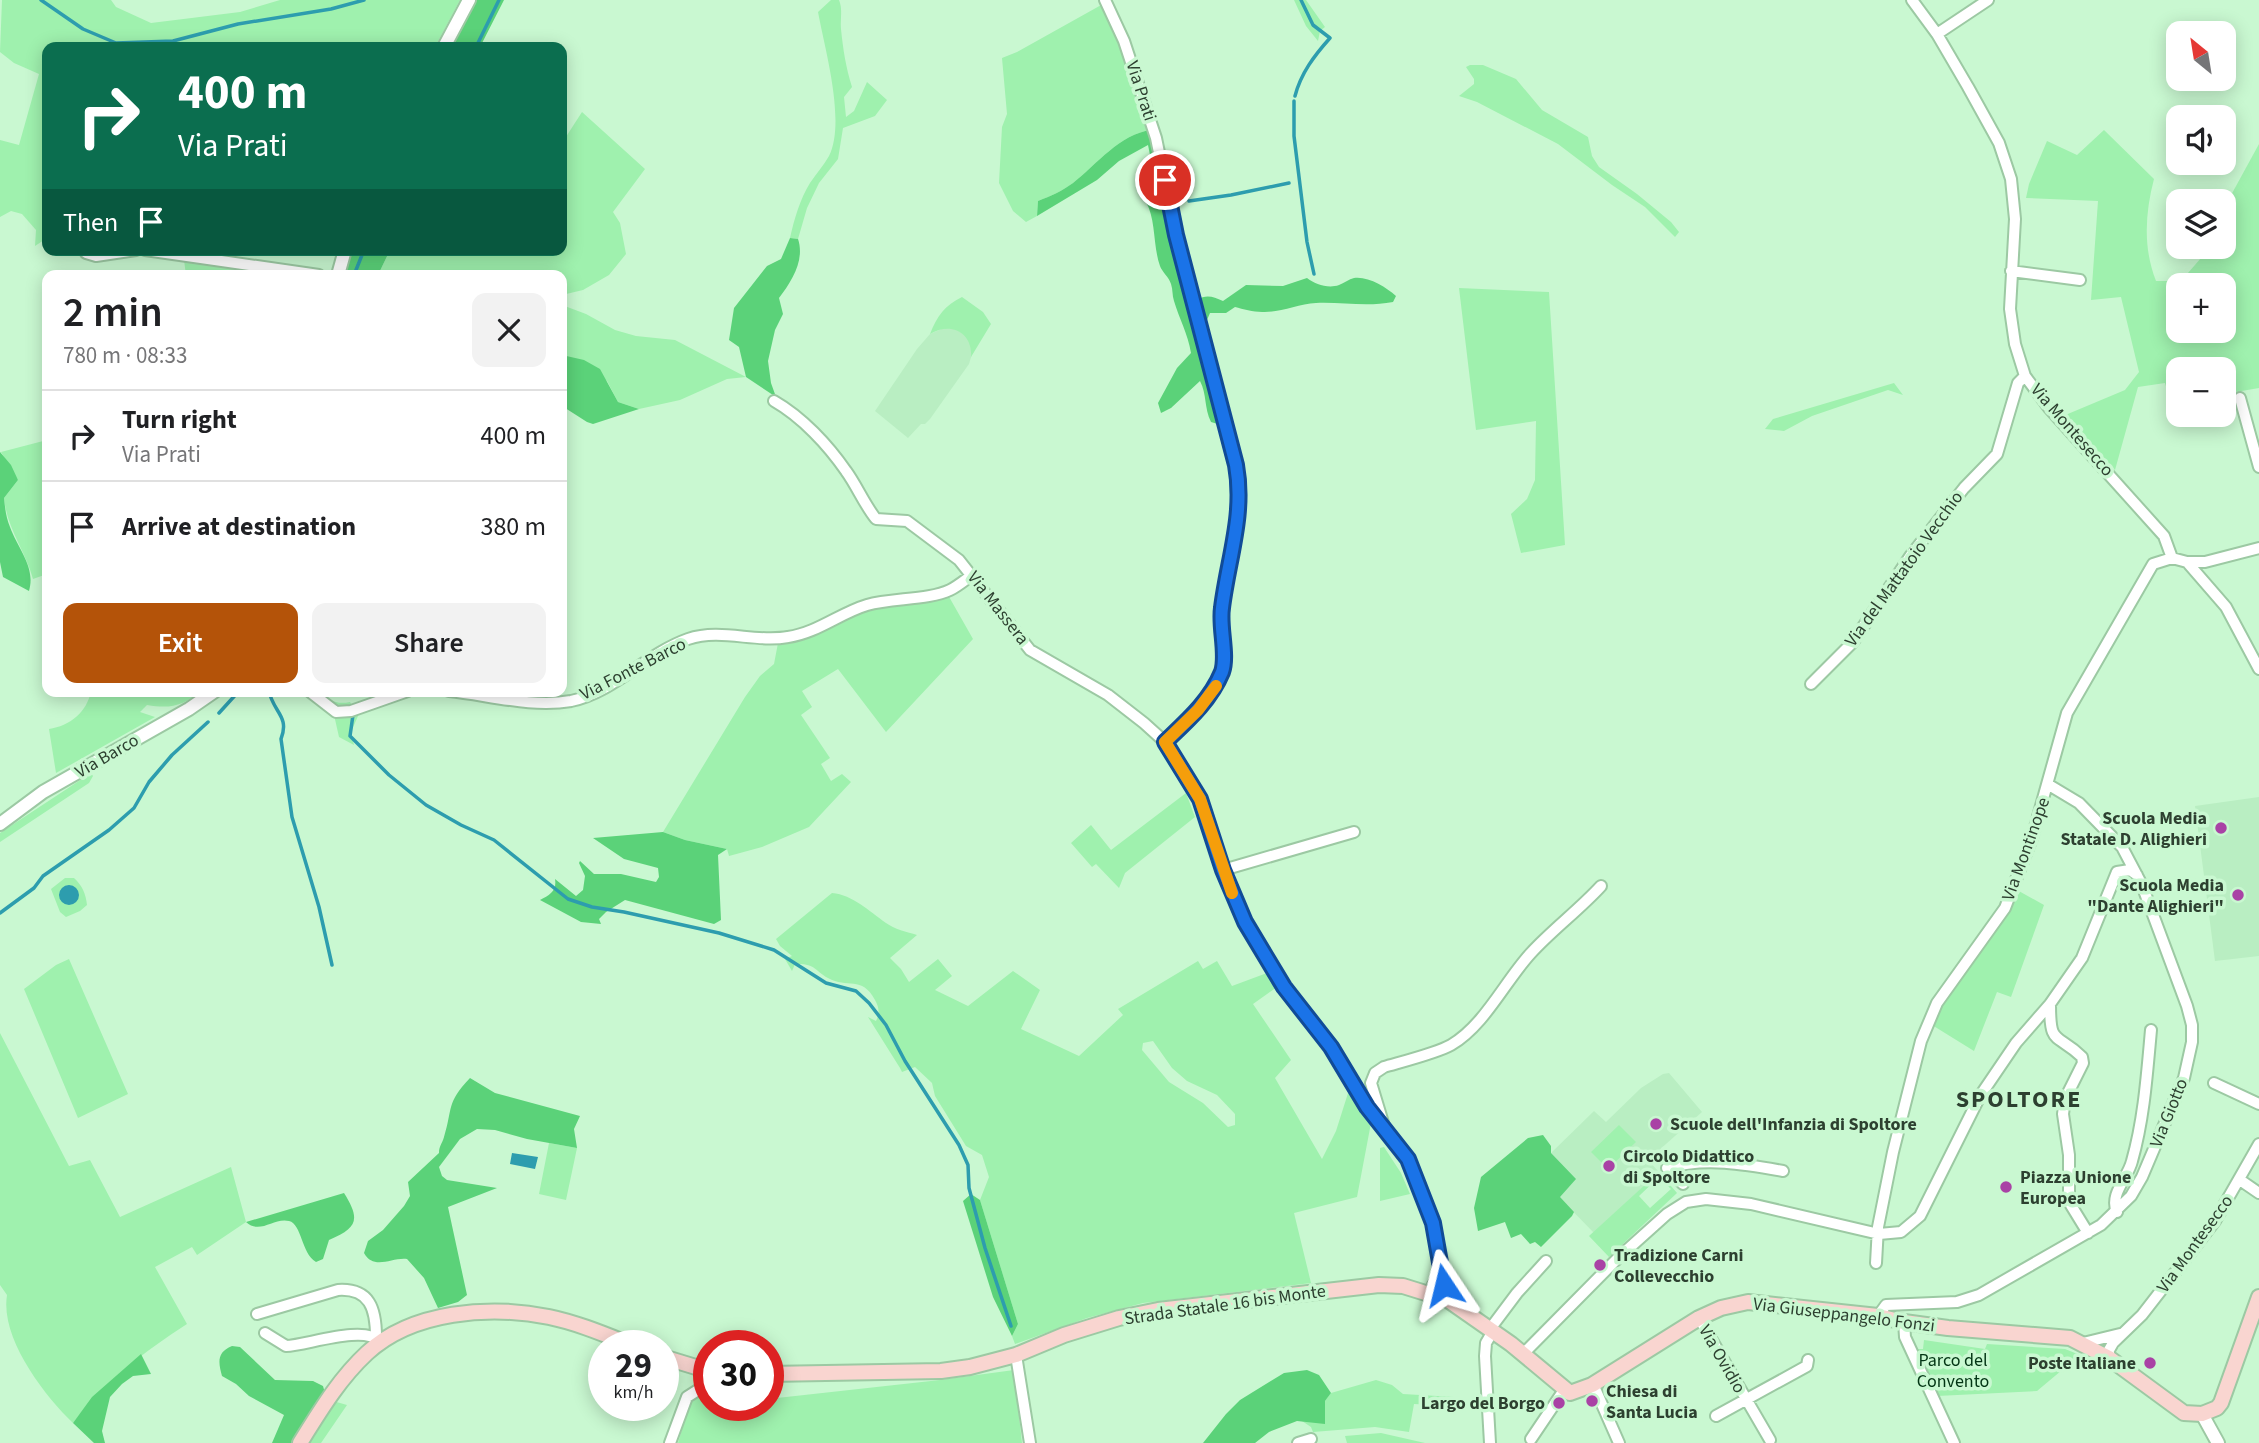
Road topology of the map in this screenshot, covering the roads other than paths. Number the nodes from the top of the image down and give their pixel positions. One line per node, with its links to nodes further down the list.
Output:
1 (469, 0): 6 (street)
2 (1105, 0): 25 (street, Via Prati)
3 (1912, 0): 5 (street, Via Montesecco)
4 (1988, 0): 5 (street)
5 (1937, 34): 9 (street, Via Montesecco)
6 (447, 42)
7 (187, 256): 8 (street)
8 (284, 270)
9 (2011, 271): 10 (street); 11 (street, Via Montesecco)
10 (2080, 279)
11 (2025, 376): 16 (street, Via Montesecco); 20 (street, Via del Mattatoio Vecchio)
12 (2240, 398): 14 (street)
13 (774, 401): 18 (street, Via Massera)
14 (2259, 467)
15 (2259, 548): 17 (street)
16 (2172, 558): 17 (street); 26 (street, Via Montinope)
17 (2187, 562): 19 (street)
18 (972, 575): 24 (street, Via Fonte Barco); 25 (street, Via Massera)
19 (2259, 669)
20 (1811, 684)
21 (206, 697): 27 (street, Via Barco)
22 (317, 697): 23 (street)
23 (391, 697)
24 (496, 697)
25 (1165, 742): 30 (street, Via Massera)
26 (2049, 785): 29 (street, Via Giotto); 48 (street, Via Montinope)
27 (0, 824)
28 (1354, 832): 30 (street)
29 (2126, 853): 31 (street); 32 (street, Via Giotto)
30 (1223, 870): 38 (street, Via Massera)
31 (2117, 872): 32 (street); 34 (street)
32 (2137, 875): 46 (street, Via Giotto)
33 (1601, 886): 38 (street)
34 (2050, 1004): 47 (street); 48 (street)
35 (2151, 1030): 46 (street)
36 (2214, 1083): 37 (street)
37 (2259, 1104)
38 (1385, 1129): 51 (street, Via Massera)
39 (2259, 1144): 42 (street, Via Montesecco)
40 (1685, 1163): 41 (street); 43 (street); 43 (street)
41 (1783, 1171)
42 (2240, 1180): 44 (street); 60 (street, Via Montesecco)
43 (1683, 1184): 45 (street)
44 (2259, 1193)
45 (1686, 1202): 48 (street); 63 (street)
46 (2117, 1212): 47 (street, Via Giotto)
47 (2088, 1233): 54 (street, Via Giotto)
48 (1878, 1234): 50 (street, Via Montinope)
49 (1546, 1261): 58 (street)
50 (1876, 1263)
51 (1435, 1295): 58 (main road); 64 (main road, Strada Statale 16 bis Monte)
52 (2259, 1297): 72 (main road)
53 (257, 1314): 61 (street)
54 (1878, 1316): 55 (main road, Via Giuseppangelo Fonzi); 56 (main road, Via Giuseppangelo Fonzi)
55 (1699, 1318): 68 (main road, Via Giuseppangelo Fonzi); 71 (street, Via Ovidio)
56 (1904, 1322): 62 (main road, Via Giuseppangelo Fonzi); 83 (street)
57 (592, 1330): 61 (main road)
58 (1491, 1330): 63 (main road); 81 (street)
59 (265, 1333): 61 (street)
60 (2120, 1334): 62 (street, Via Montesecco); 65 (street, Via Montesecco)
61 (378, 1340): 77 (main road)
62 (2083, 1343): 65 (main road, Via Giuseppangelo Fonzi)
63 (1524, 1353): 69 (main road)
64 (1016, 1355): 67 (main road, Strada Statale 16 bis Monte); 79 (street)
65 (2109, 1358): 72 (main road, Via Giuseppangelo Fonzi)
66 (1808, 1360): 71 (street, Via Ovidio)
67 (784, 1374)
68 (1593, 1384): 69 (main road, Via Giuseppangelo Fonzi); 82 (street)
69 (1564, 1390): 75 (street)
70 (693, 1393): 78 (street)
71 (1746, 1399): 73 (street, Via Ovidio); 76 (street, Via Ovidio)
72 (2202, 1414): 84 (street)
73 (1716, 1416)
74 (1311, 1439): 80 (street)
75 (1531, 1439)
76 (1770, 1440)
77 (300, 1443)
78 (670, 1443)
79 (1029, 1443)
80 (1298, 1443)
81 (1490, 1443)
82 (1619, 1443)
83 (1954, 1443)
84 (2218, 1443)

